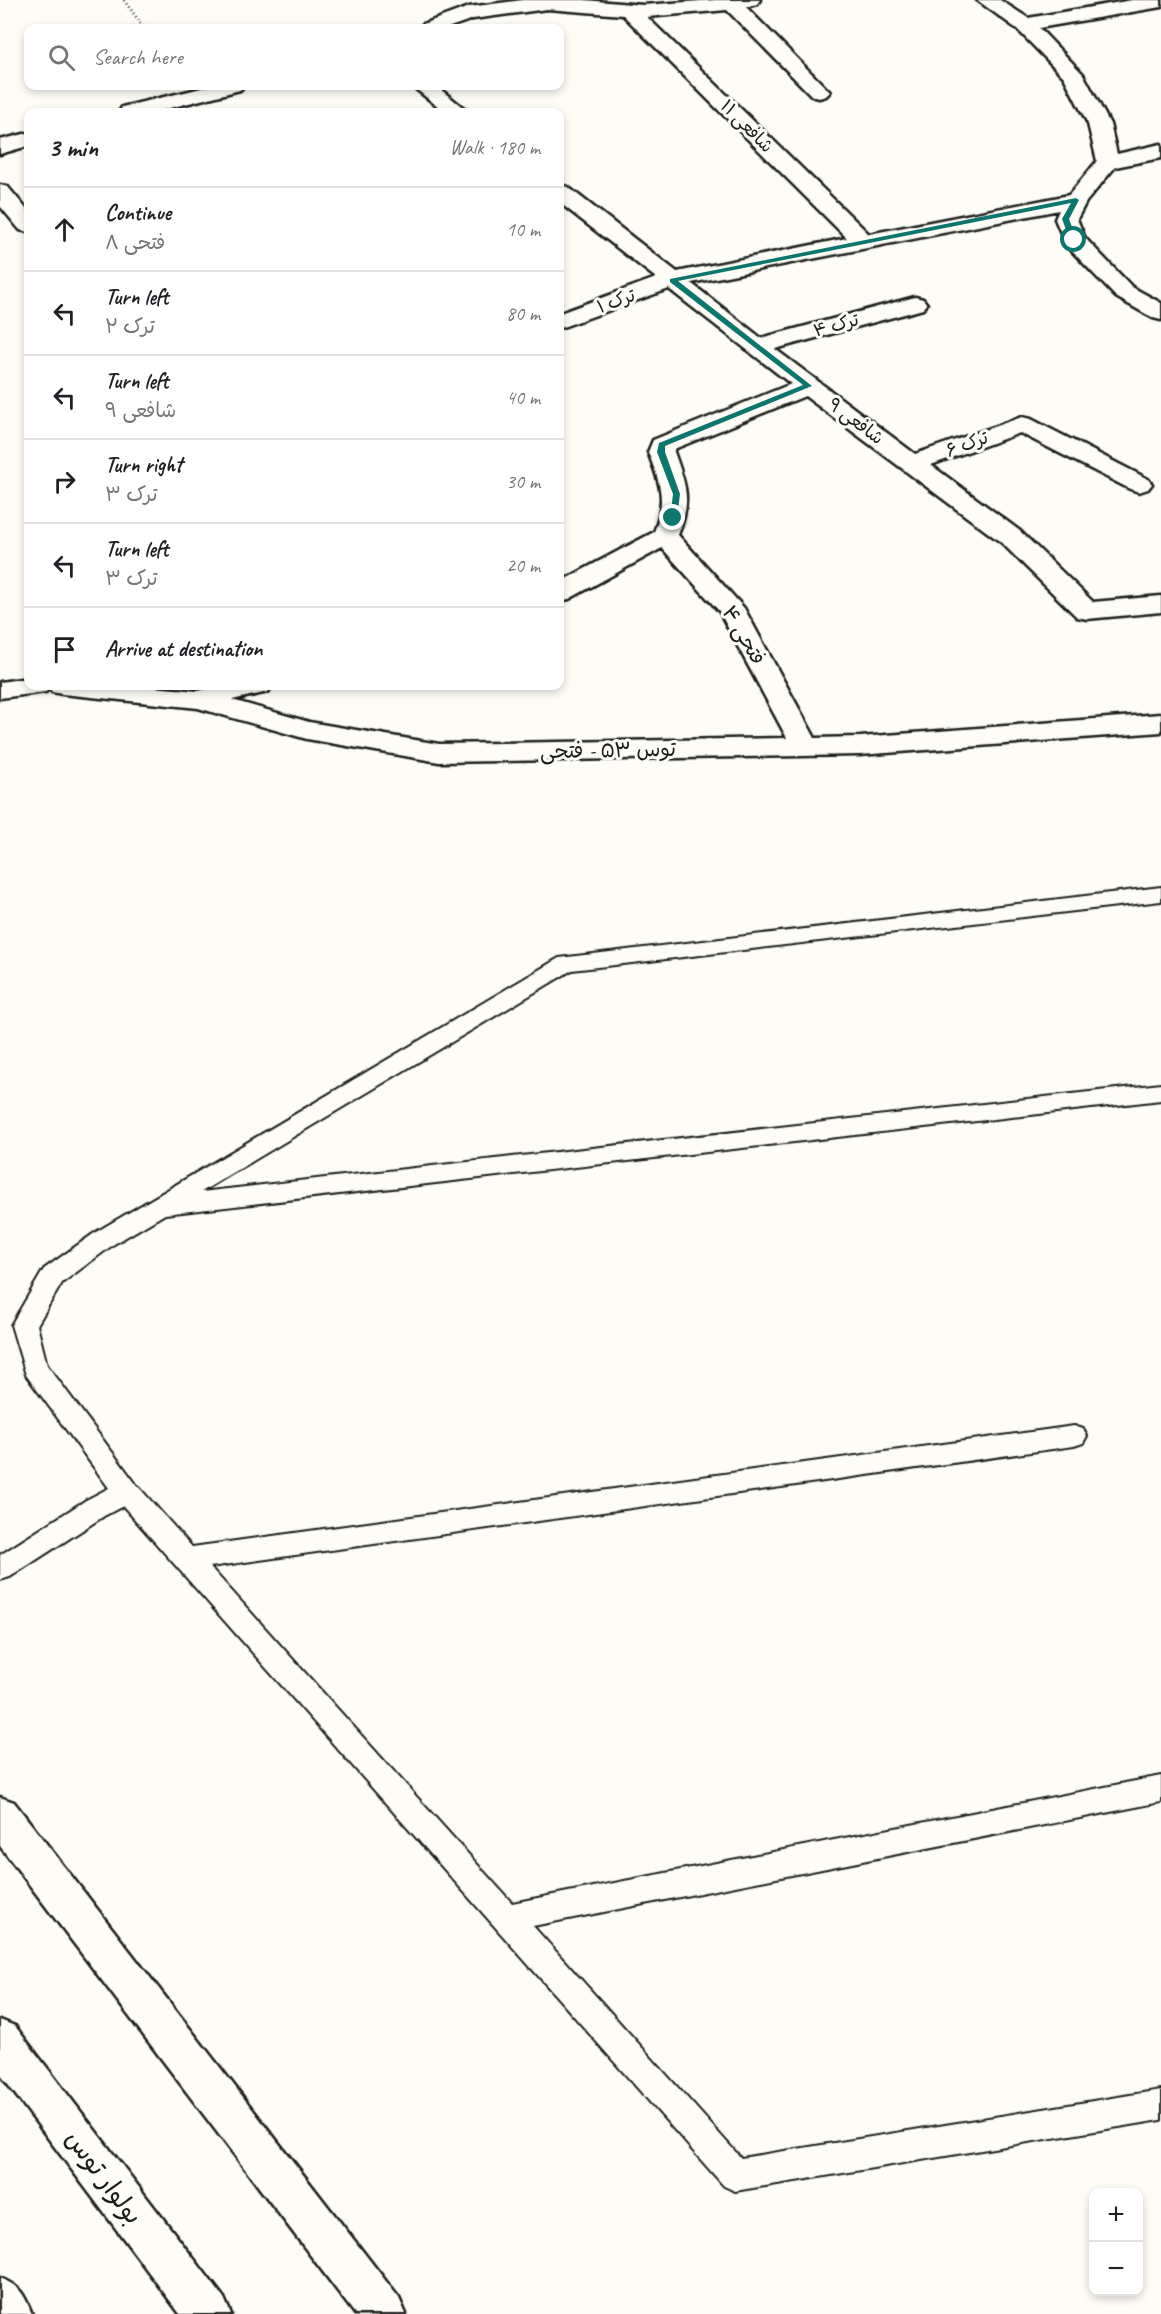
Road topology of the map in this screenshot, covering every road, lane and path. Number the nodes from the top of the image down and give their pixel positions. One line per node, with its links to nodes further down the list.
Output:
1 (124, 0): 9 (path)
2 (447, 0): 8 (street)
3 (987, 0): 11 (street)
4 (1161, 1): 11 (street)
5 (740, 2): 7 (street); 14 (street)
6 (585, 3): 7 (street); 8 (street)
7 (629, 10): 27 (street, شافعی ۱۱)
8 (470, 13): 10 (street)
9 (141, 24)
10 (441, 24)
11 (1024, 25): 22 (street)
12 (216, 90): 15 (street)
13 (428, 90): 18 (street)
14 (819, 92)
15 (191, 96): 16 (street); 17 (street)
16 (145, 108)
17 (204, 108)
18 (453, 108)
19 (24, 141): 20 (street)
20 (0, 147)
21 (1161, 151): 22 (street)
22 (1108, 162): 25 (street)
23 (0, 192): 26 (street)
24 (564, 195): 28 (street, شافعی ۹)
25 (1076, 200): 27 (street, ترک ۱); 30 (street)
26 (24, 220)
27 (864, 242): 28 (street, ترک ۱)
28 (672, 280): 31 (street, ترک ۱); 32 (street, شافعی ۹)
29 (915, 304): 32 (street, ترک ۴)
30 (1161, 313)
31 (564, 320)
32 (757, 346): 33 (street, شافعی ۹)
33 (808, 386): 34 (street, شافعی ۹); 36 (street)
34 (912, 464): 35 (street, ترک ۶); 38 (street, شافعی ۹)
35 (1139, 484)
36 (665, 536): 37 (street); 45 (street, فتحی ۴)
37 (564, 591)
38 (1161, 604)
39 (24, 687): 40 (street)
40 (0, 690)
41 (101, 690): 43 (street, توس ۵۳ - فتحی)
42 (241, 690): 43 (street)
43 (200, 700): 45 (street, توس ۵۳ - فتحی)
44 (1161, 723): 45 (street, توس ۵۳ - فتحی)
45 (806, 747)
46 (1161, 894): 48 (lane)
47 (1161, 1092): 48 (lane)
48 (158, 1206): 50 (lane)
49 (1074, 1436): 51 (lane)
50 (127, 1492): 51 (lane); 52 (lane)
51 (185, 1559): 55 (lane)
52 (0, 1569)
53 (1161, 1789): 55 (lane)
54 (0, 1815): 61 (street)
55 (506, 1918): 57 (lane)
56 (0, 2040): 60 (street, بولوار توس)
57 (1161, 2105)
58 (0, 2301): 59 (street)
59 (9, 2314)
60 (208, 2314)
61 (383, 2314)

